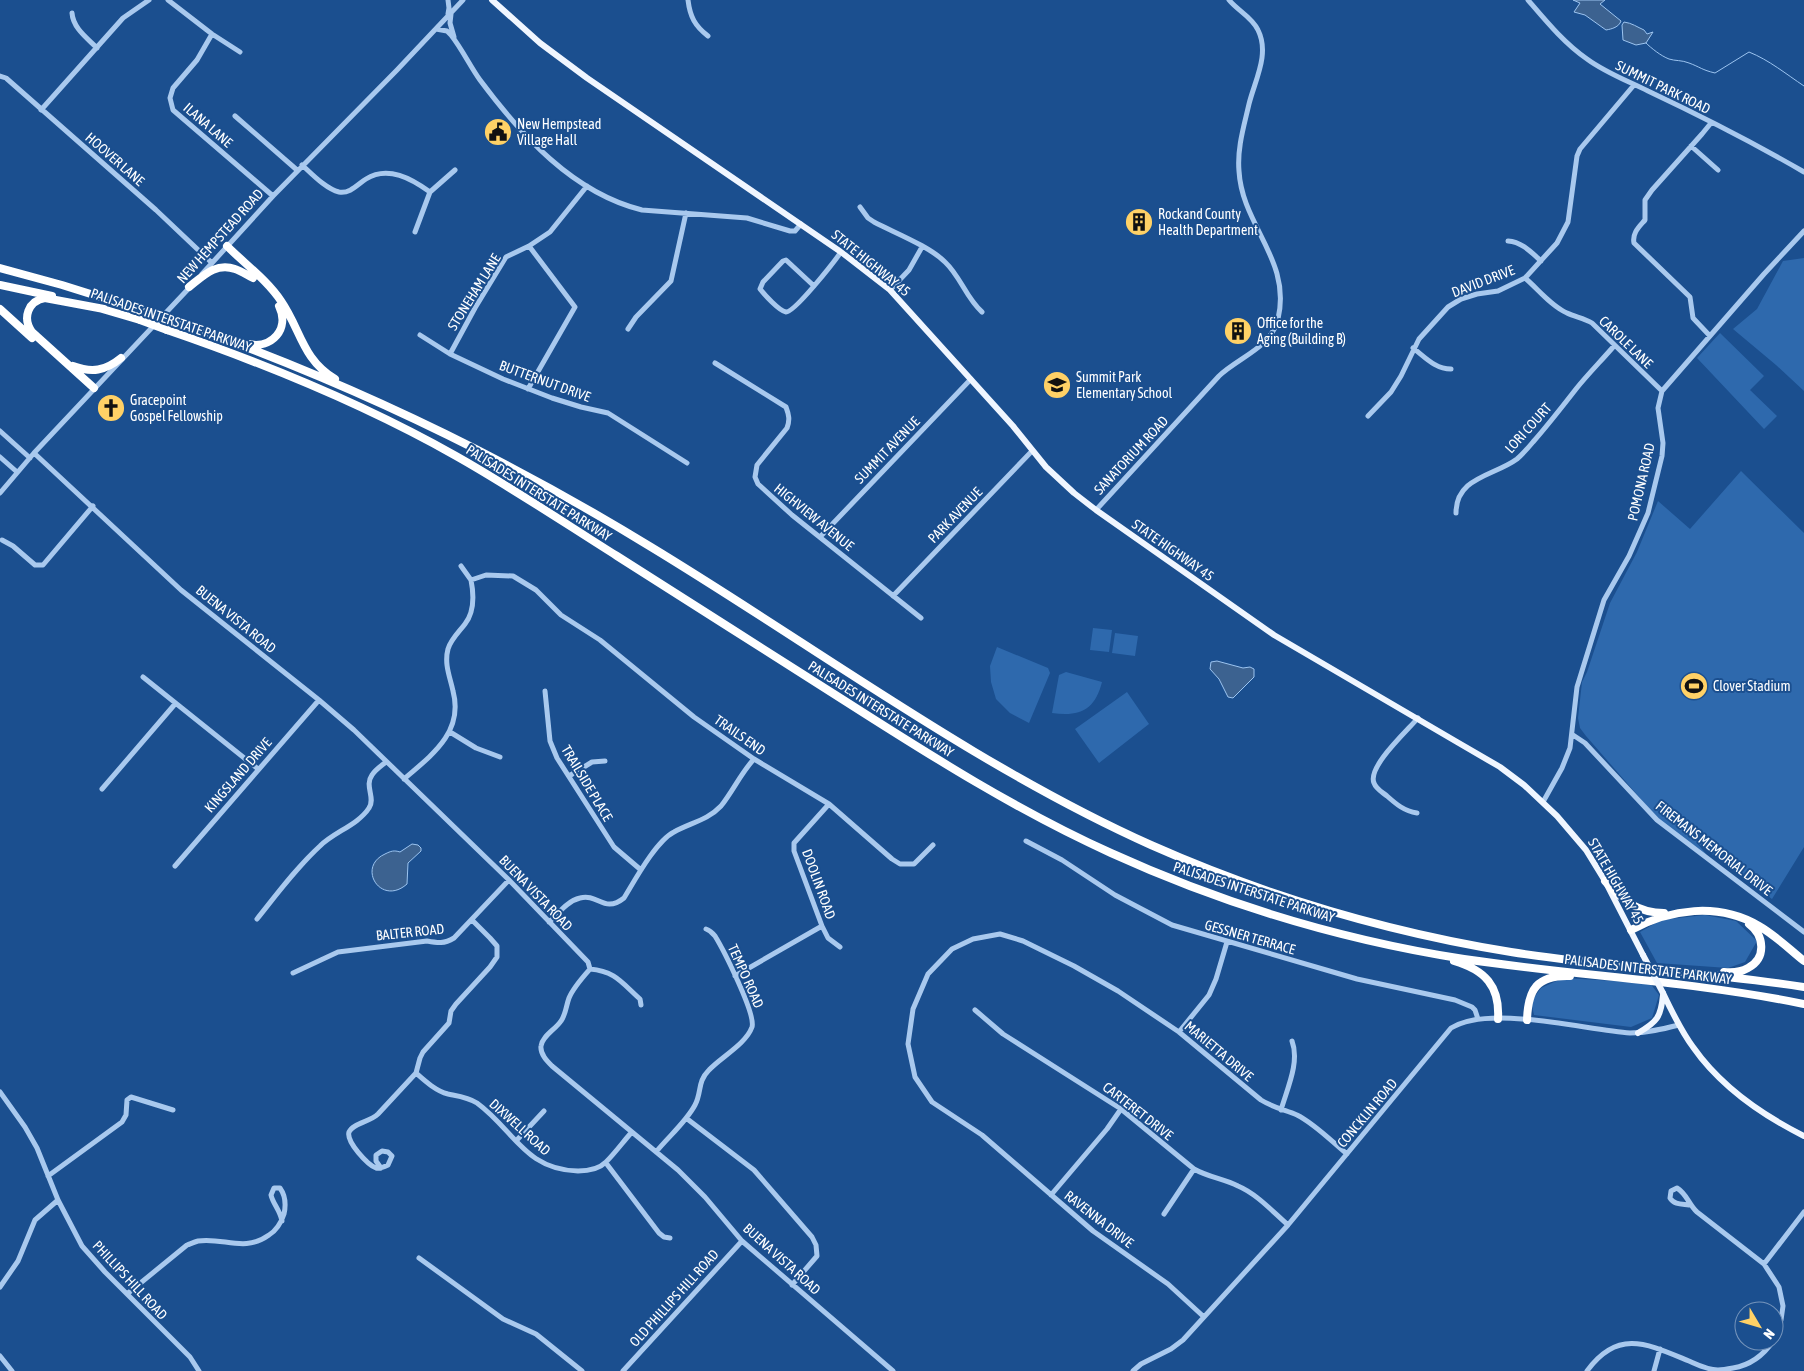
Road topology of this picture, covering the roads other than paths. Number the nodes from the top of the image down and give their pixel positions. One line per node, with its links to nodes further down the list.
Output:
1 (149, 0): 16 (street)
2 (168, 0): 13 (street)
3 (448, 0): 11 (street)
4 (463, 0): 9 (street, NEW HEMPSTEAD ROAD)
5 (492, 0): 33 (main road, STATE HIGHWAY 45)
6 (688, 0): 14 (street)
7 (1229, 0): 79 (street, SANATORIUM ROAD)
8 (1528, 0): 19 (street, SUMMIT PARK ROAD)
9 (453, 10): 11 (street, NEW HEMPSTEAD ROAD); 15 (street)
10 (72, 13): 16 (street)
11 (445, 18): 12 (street, NEW HEMPSTEAD ROAD)
12 (436, 28): 15 (street); 24 (street, NEW HEMPSTEAD ROAD)
13 (212, 34): 17 (street); 30 (street, ILANA LANE)
14 (708, 36)
15 (455, 40): 28 (street)
16 (97, 48): 20 (street)
17 (240, 52)
18 (0, 76): 20 (street, HOOVER LANE)
19 (1634, 85): 22 (street, SUMMIT PARK ROAD); 41 (street, DAVID DRIVE)
20 (42, 110): 42 (street, HOOVER LANE)
21 (235, 116): 24 (street)
22 (1710, 123): 23 (street); 27 (street, SUMMIT PARK ROAD)
23 (1691, 146): 26 (street); 56 (street)
24 (300, 168): 29 (street); 30 (street, NEW HEMPSTEAD ROAD)
25 (455, 170): 29 (street)
26 (1718, 170)
27 (1804, 172)
28 (587, 186): 32 (street); 37 (street, STONEHAM LANE)
29 (430, 192): 35 (street)
30 (272, 196): 39 (street, NEW HEMPSTEAD ROAD)
31 (860, 207): 38 (street)
32 (686, 213): 33 (street); 54 (street)
33 (801, 224): 40 (main road, STATE HIGHWAY 45)
34 (1804, 231): 56 (street)
35 (415, 232)
36 (1508, 241): 41 (street)
37 (529, 246): 59 (street, STONEHAM LANE); 65 (street)
38 (922, 247): 49 (street); 52 (street)
39 (225, 248): 42 (street, NEW HEMPSTEAD ROAD); 44 (highway); 68 (highway)
40 (841, 252): 47 (street); 49 (main road, STATE HIGHWAY 45)
41 (1541, 261): 45 (street, DAVID DRIVE)
42 (212, 263): 48 (street, NEW HEMPSTEAD ROAD)
43 (0, 268): 53 (highway, PALISADES INTERSTATE PARKWAY, bridge)
44 (253, 278): 48 (highway); 53 (highway)
45 (1525, 278): 57 (street, CAROLE LANE); 58 (street, DAVID DRIVE)
46 (0, 284): 51 (highway, PALISADES INTERSTATE PARKWAY)
47 (814, 286): 47 (street)
48 (189, 287): 60 (street, NEW HEMPSTEAD ROAD)
49 (890, 290): 64 (main road, STATE HIGHWAY 45)
50 (0, 309): 66 (highway)
51 (104, 309): 62 (highway); 121 (highway, PALISADES INTERSTATE PARKWAY, bridge)
52 (982, 312)
53 (186, 325): 68 (highway, PALISADES INTERSTATE PARKWAY)
54 (628, 329)
55 (420, 335): 59 (street, BUTTERNUT DRIVE)
56 (1710, 336): 67 (street)
57 (1614, 346): 67 (street, CAROLE LANE); 80 (street, LORI COURT)
58 (1413, 348): 63 (street); 69 (street, DAVID DRIVE)
59 (450, 354): 65 (street, BUTTERNUT DRIVE)
60 (121, 358): 62 (highway); 66 (street, NEW HEMPSTEAD ROAD)
61 (716, 363): 81 (street, HIGHVIEW AVENUE)
62 (67, 364): 66 (highway)
63 (1451, 369)
64 (970, 379): 71 (main road, STATE HIGHWAY 45); 81 (street, SUMMIT AVENUE)
65 (528, 389): 75 (street, BUTTERNUT DRIVE)
66 (93, 390): 72 (street, NEW HEMPSTEAD ROAD)
67 (1662, 391): 93 (street, POMONA ROAD)
68 (386, 405): 124 (highway, PALISADES INTERSTATE PARKWAY)
69 (1368, 416)
70 (0, 431): 74 (street)
71 (1032, 451): 79 (main road, STATE HIGHWAY 45); 85 (street, PARK AVENUE)
72 (34, 453): 74 (street, NEW HEMPSTEAD ROAD); 78 (street, BUENA VISTA ROAD)
73 (0, 457): 76 (street)
74 (30, 458): 76 (street, NEW HEMPSTEAD ROAD)
75 (687, 463)
76 (17, 472): 77 (street, NEW HEMPSTEAD ROAD)
77 (0, 493)
78 (93, 506): 82 (street); 89 (street, BUENA VISTA ROAD)
79 (1096, 510): 91 (main road, STATE HIGHWAY 45)
80 (1456, 513)
81 (820, 537): 85 (street, HIGHVIEW AVENUE)
82 (2, 540)
83 (461, 566): 84 (street)
84 (471, 580): 92 (street); 95 (street, TRAILS END)
85 (893, 596): 86 (street, HIGHVIEW AVENUE)
86 (921, 618)
87 (143, 677): 90 (street)
88 (545, 691): 99 (street, TRAILSIDE PLACE)
89 (319, 700): 97 (street, BUENA VISTA ROAD); 98 (street, KINGSLAND DRIVE)
90 (175, 704): 98 (street); 101 (street)
91 (1418, 718): 102 (main road, STATE HIGHWAY 45); 104 (street)
92 (450, 732): 94 (street); 100 (street)
93 (1573, 735): 102 (street, POMONA ROAD); 119 (street, FIREMANS MEMORIAL DRIVE)
94 (500, 757)
95 (754, 759): 103 (street, TRAILS END); 108 (street)
96 (605, 761): 99 (street)
97 (386, 762): 100 (street, BUENA VISTA ROAD); 113 (street)
98 (258, 769): 107 (street, KINGSLAND DRIVE)
99 (569, 776): 108 (street, TRAILSIDE PLACE)
100 (404, 779): 109 (street, BUENA VISTA ROAD)
101 (102, 789)
102 (1543, 802): 110 (main road, STATE HIGHWAY 45)
103 (829, 804): 106 (street, TRAILS END); 116 (street, DOOLIN ROAD)
104 (1417, 813)
105 (1026, 841): 120 (street, GESSNER TERRACE)
106 (933, 845)
107 (175, 866)
108 (641, 870): 115 (street)
109 (509, 880): 114 (street, BALTER ROAD); 115 (street, BUENA VISTA ROAD)
110 (1605, 881): 111 (highway); 118 (main road, STATE HIGHWAY 45)
111 (1684, 912): 112 (highway); 118 (highway)
112 (1734, 916): 123 (highway); 124 (highway)
113 (257, 919)
114 (472, 920): 126 (street, BALTER ROAD); 141 (street)
115 (549, 922): 125 (street, BUENA VISTA ROAD)
116 (822, 926): 122 (street, DOOLIN ROAD); 127 (street)
117 (706, 928): 127 (street, TEMPO ROAD)
118 (1631, 930): 130 (main road, STATE HIGHWAY 45, bridge)
119 (1804, 932)
120 (1227, 942): 134 (street, GESSNER TERRACE); 138 (street)
121 (1389, 945): 128 (highway, PALISADES INTERSTATE PARKWAY); 135 (highway)
122 (840, 947)
123 (1804, 961)
124 (1654, 969): 129 (highway, PALISADES INTERSTATE PARKWAY)
125 (590, 970): 132 (street); 148 (street, BUENA VISTA ROAD)
126 (292, 974)
127 (735, 976): 147 (street, TEMPO ROAD)
128 (1617, 977): 131 (highway, PALISADES INTERSTATE PARKWAY); 136 (highway)
129 (1804, 987)
130 (1663, 994): 137 (main road, STATE HIGHWAY 45); 139 (main road)
131 (1804, 1004)
132 (641, 1005)
133 (975, 1010): 143 (street, CARTERET DRIVE)
134 (1478, 1019): 135 (street, CONCKLIN ROAD); 153 (street, CONCKLIN ROAD)
135 (1498, 1019): 136 (street, CONCKLIN ROAD)
136 (1527, 1020): 139 (street, CONCKLIN ROAD)
137 (1679, 1025): 139 (street, CONCKLIN ROAD); 150 (main road, STATE HIGHWAY 45)
138 (1179, 1032): 145 (street, MARIETTA DRIVE); 149 (street, MARIETTA DRIVE)
139 (1638, 1033)
140 (1292, 1041): 145 (street)
141 (416, 1073): 151 (street, DIXWELL ROAD); 155 (street)
142 (0, 1092): 157 (street, PHILLIPS HILL ROAD)
143 (1122, 1109): 156 (street, CARTERET DRIVE); 158 (street)
144 (173, 1110): 157 (street)
145 (1281, 1110): 153 (street, MARIETTA DRIVE)
146 (544, 1111): 151 (street)
147 (686, 1118): 152 (street, TEMPO ROAD); 169 (street)
148 (631, 1133): 152 (street, BUENA VISTA ROAD); 154 (street)
149 (982, 1135): 158 (street, RAVENNA DRIVE)
150 (1804, 1136)
151 (516, 1141): 154 (street, DIXWELL ROAD)
152 (656, 1152): 166 (street, BUENA VISTA ROAD)
153 (1347, 1154): 164 (street, CONCKLIN ROAD)
154 (606, 1163): 165 (street)
155 (381, 1168)
156 (1194, 1169): 162 (street); 164 (street, CARTERET DRIVE)
157 (48, 1176): 159 (street, PHILLIPS HILL ROAD)
158 (1051, 1195): 173 (street, RAVENNA DRIVE)
159 (58, 1200): 170 (street); 171 (street, PHILLIPS HILL ROAD)
160 (1689, 1205): 168 (street)
161 (1804, 1212): 168 (street)
162 (1164, 1214)
163 (282, 1221): 163 (street); 171 (street)
164 (1288, 1225): 173 (street, CONCKLIN ROAD)
165 (670, 1238)
166 (742, 1241): 169 (street, BUENA VISTA ROAD); 180 (street, OLD PHILLIPS HILL ROAD)
167 (418, 1258): 179 (street)
168 (1764, 1264): 172 (street)
169 (792, 1285): 181 (street, BUENA VISTA ROAD)
170 (0, 1288)
171 (127, 1294): 178 (street, PHILLIPS HILL ROAD)
172 (1782, 1301)
173 (1204, 1317): 182 (street, CONCKLIN ROAD)
174 (1660, 1349): 175 (street); 183 (street); 184 (street)
175 (1766, 1351)
176 (0, 1356): 177 (street)
177 (12, 1371)
178 (199, 1371)
179 (582, 1371)
180 (623, 1371)
181 (893, 1371)
182 (1133, 1371)
183 (1587, 1371)
184 (1654, 1371)

